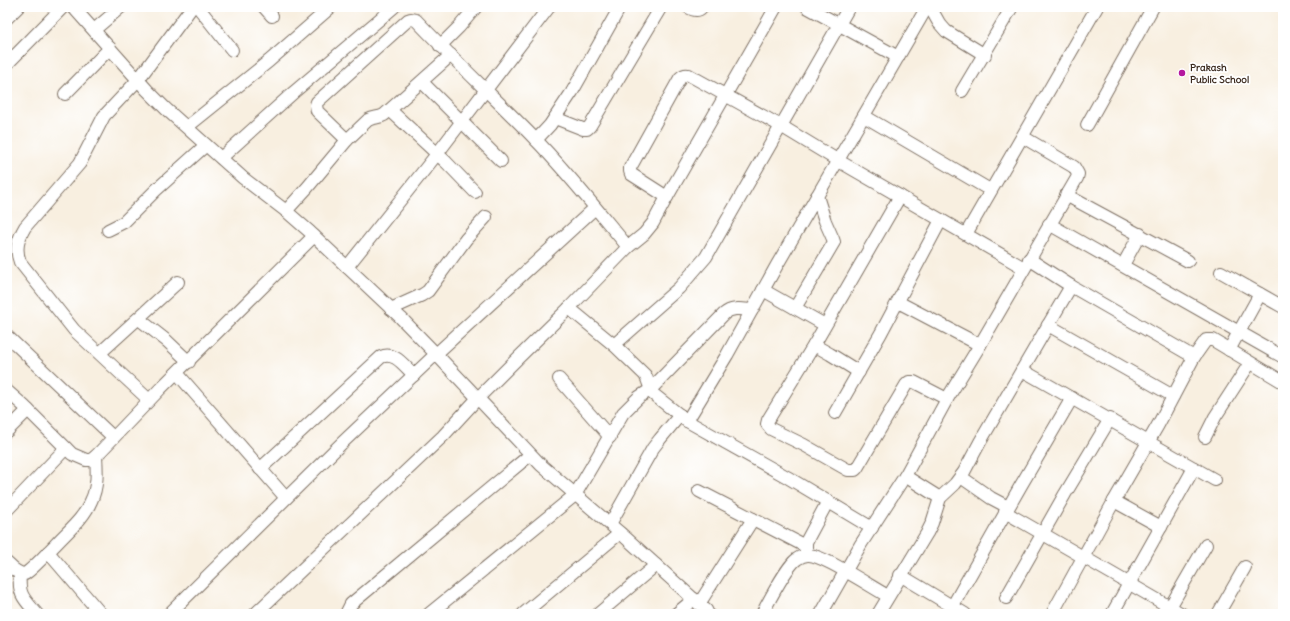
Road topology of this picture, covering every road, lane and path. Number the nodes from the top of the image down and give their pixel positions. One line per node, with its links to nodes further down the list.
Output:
1 (18, 7): 23 (street)
2 (63, 7): 32 (street)
3 (73, 7): 25 (street)
4 (121, 7): 25 (street)
5 (192, 7): 33 (street)
6 (198, 7): 28 (street)
7 (331, 7): 45 (street)
8 (394, 7): 51 (street)
9 (476, 7): 26 (street)
10 (549, 7): 35 (street)
11 (620, 7): 41 (street)
12 (661, 7): 41 (street)
13 (688, 7): 14 (street)
14 (702, 7)
15 (776, 7): 38 (street)
16 (807, 7): 24 (street)
17 (849, 7): 24 (street)
18 (927, 7): 31 (street)
19 (930, 7): 30 (street)
20 (1012, 7): 30 (street)
21 (1097, 7): 46 (street)
22 (1153, 7): 43 (street)
23 (7, 18)
24 (839, 24): 31 (street); 44 (street)
25 (94, 30): 27 (street)
26 (440, 46): 29 (street); 47 (street)
27 (110, 48): 33 (street); 37 (street)
28 (232, 50)
29 (451, 55): 34 (street); 35 (street)
30 (985, 55): 36 (street)
31 (898, 57): 40 (street)
32 (7, 64)
33 (138, 80): 45 (street); 94 (street)
34 (422, 82): 39 (street); 42 (street)
35 (486, 90): 42 (street); 48 (street)
36 (962, 91)
37 (65, 94)
38 (726, 96): 44 (street); 59 (street); 59 (street)
39 (390, 110): 47 (street); 50 (street)
40 (864, 116): 52 (street); 54 (street)
41 (555, 118): 48 (street)
42 (462, 121): 50 (street); 53 (street)
43 (1087, 125)
44 (781, 126): 52 (street); 90 (street)
45 (187, 127): 49 (street)
46 (1023, 138): 54 (street); 56 (street)
47 (347, 140): 61 (street)
48 (536, 140): 60 (street)
49 (206, 145): 51 (street); 65 (street)
50 (438, 154): 55 (street); 73 (street)
51 (221, 158): 61 (street)
52 (837, 160): 57 (street); 58 (street)
53 (501, 161)
54 (990, 190): 66 (street)
55 (475, 192)
56 (1066, 195): 64 (street); 67 (street)
57 (817, 196): 77 (street); 82 (street)
58 (900, 196): 63 (street); 86 (street)
59 (667, 197): 69 (street)
60 (595, 208): 69 (street); 95 (street)
61 (286, 211): 68 (street)
62 (486, 217): 83 (street)
63 (941, 220): 66 (street); 79 (street)
64 (1049, 224): 71 (street); 72 (street)
65 (108, 230)
66 (966, 234): 71 (street)
67 (1140, 234): 70 (street); 72 (street)
68 (314, 236): 73 (street); 98 (street)
69 (628, 247): 81 (street)
70 (1188, 262)
71 (1027, 264): 76 (street); 92 (street)
72 (1123, 265): 88 (street)
73 (347, 267): 83 (street)
74 (1221, 272): 78 (street)
75 (178, 282): 85 (street)
76 (1071, 286): 87 (street); 96 (street)
77 (763, 290): 82 (street); 84 (street)
78 (1260, 294): 80 (street); 88 (street)
79 (898, 302): 92 (street); 101 (street)
80 (1283, 307)
81 (569, 308): 90 (street); 109 (street)
82 (795, 308): 86 (street)
83 (390, 309): 95 (street)
84 (752, 310): 106 (street); 115 (street)
85 (139, 318): 94 (street); 98 (street)
86 (825, 325): 91 (street)
87 (1048, 325): 100 (street); 108 (street)
88 (1239, 333): 93 (street); 97 (street)
89 (7, 336): 118 (street)
90 (614, 345): 106 (street)
91 (814, 345): 101 (street); 112 (street)
92 (980, 345): 112 (street)
93 (1228, 350): 96 (street); 99 (street)
94 (100, 353): 111 (street)
95 (436, 354): 103 (street); 109 (street)
96 (1194, 357): 108 (street)
97 (1283, 357)
98 (189, 362): 102 (street)
99 (1250, 363): 104 (street); 120 (street)
100 (1022, 370): 110 (street); 128 (street)
101 (859, 372): 114 (street)
102 (177, 373): 111 (street); 125 (street)
103 (414, 375): 125 (street); 132 (street)
104 (1281, 377)
105 (559, 378): 119 (street)
106 (650, 390): 115 (street); 119 (street)
107 (7, 391): 113 (street)
108 (1173, 396): 121 (street)
109 (478, 398): 123 (street); 163 (street)
110 (1072, 398): 116 (street); 137 (street)
111 (149, 400): 118 (street)
112 (947, 400): 127 (street)
113 (28, 410): 117 (street); 122 (street)
114 (836, 413)
115 (684, 418): 134 (street); 139 (street)
116 (1110, 420): 121 (street); 143 (street)
117 (7, 431)
118 (113, 437): 124 (street)
119 (610, 437): 131 (street)
120 (1205, 437)
121 (1149, 442): 126 (street); 135 (street)
122 (66, 448): 124 (street); 136 (street)
123 (530, 455): 131 (street); 164 (street)
124 (96, 456): 146 (street)
125 (260, 468): 132 (street)
126 (1194, 468): 129 (street); 140 (street)
127 (905, 476): 133 (street); 141 (street)
128 (961, 477): 133 (street); 137 (street)
129 (1215, 480)
130 (699, 491): 138 (street)
131 (575, 495): 139 (street); 165 (street)
132 (286, 498): 162 (street)
133 (940, 498): 153 (street)
134 (828, 501): 141 (street); 145 (street)
135 (1114, 501): 140 (street); 147 (street)
136 (7, 510)
137 (1007, 510): 143 (street); 158 (street)
138 (753, 519): 145 (street); 157 (street)
139 (610, 524): 142 (street)
140 (1161, 527): 154 (street)
141 (872, 528): 151 (street)
142 (620, 533): 149 (street); 166 (street)
143 (1042, 534): 147 (street); 156 (street)
144 (1206, 545): 159 (street)
145 (806, 551): 151 (street); 170 (street)
146 (48, 552): 152 (street); 161 (street)
147 (1082, 557): 154 (street); 174 (street)
148 (7, 563): 152 (street)
149 (656, 565): 157 (street); 167 (street)
150 (1245, 567): 177 (street)
151 (845, 571): 155 (street); 171 (street)
152 (20, 574): 160 (street)
153 (900, 576): 155 (street); 158 (street)
154 (1130, 584): 159 (street); 175 (street)
155 (888, 596): 172 (street)
156 (1006, 598)
157 (697, 601): 168 (street); 169 (street)
158 (952, 607): 173 (street)
159 (1168, 610): 176 (street)
160 (37, 614)
161 (101, 614)
162 (168, 614)
163 (255, 614)
164 (348, 614)
165 (429, 614)
166 (523, 614)
167 (598, 614)
168 (676, 614)
169 (708, 614)
170 (762, 614)
171 (821, 614)
172 (878, 614)
173 (965, 614)
174 (1052, 614)
175 (1112, 614)
176 (1182, 614)
177 (1218, 614)

